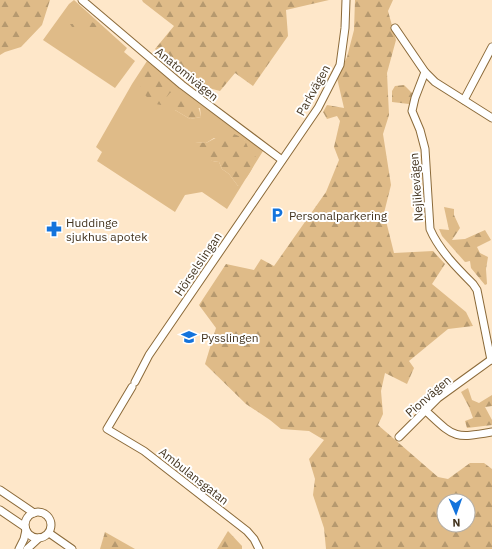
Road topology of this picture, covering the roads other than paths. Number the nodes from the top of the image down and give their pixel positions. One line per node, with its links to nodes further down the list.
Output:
1 (82, 0): 8 (street, Anatomivägen)
2 (346, 0): 8 (street, Parkvägen)
3 (395, 28): 5 (street)
4 (492, 47): 6 (street)
5 (425, 72): 6 (street); 9 (street, Nejlikevägen)
6 (464, 100): 7 (street)
7 (492, 118)
8 (282, 160): 11 (street, Hörselslingan)
9 (492, 359): 10 (street, Pionvägen)
10 (426, 411): 12 (street); 13 (street, Pionvägen)
11 (107, 429): 23 (street, Ambulansgatan)
12 (492, 432)
13 (399, 437)
14 (0, 490): 16 (street)
15 (0, 510): 17 (street)
16 (34, 513): 17 (street); 18 (street)
17 (26, 528): 19 (street); 20 (street)
18 (49, 533): 19 (street); 22 (street)
19 (39, 538): 21 (street)
20 (19, 549)
21 (27, 549)
22 (72, 549)
23 (259, 549)

